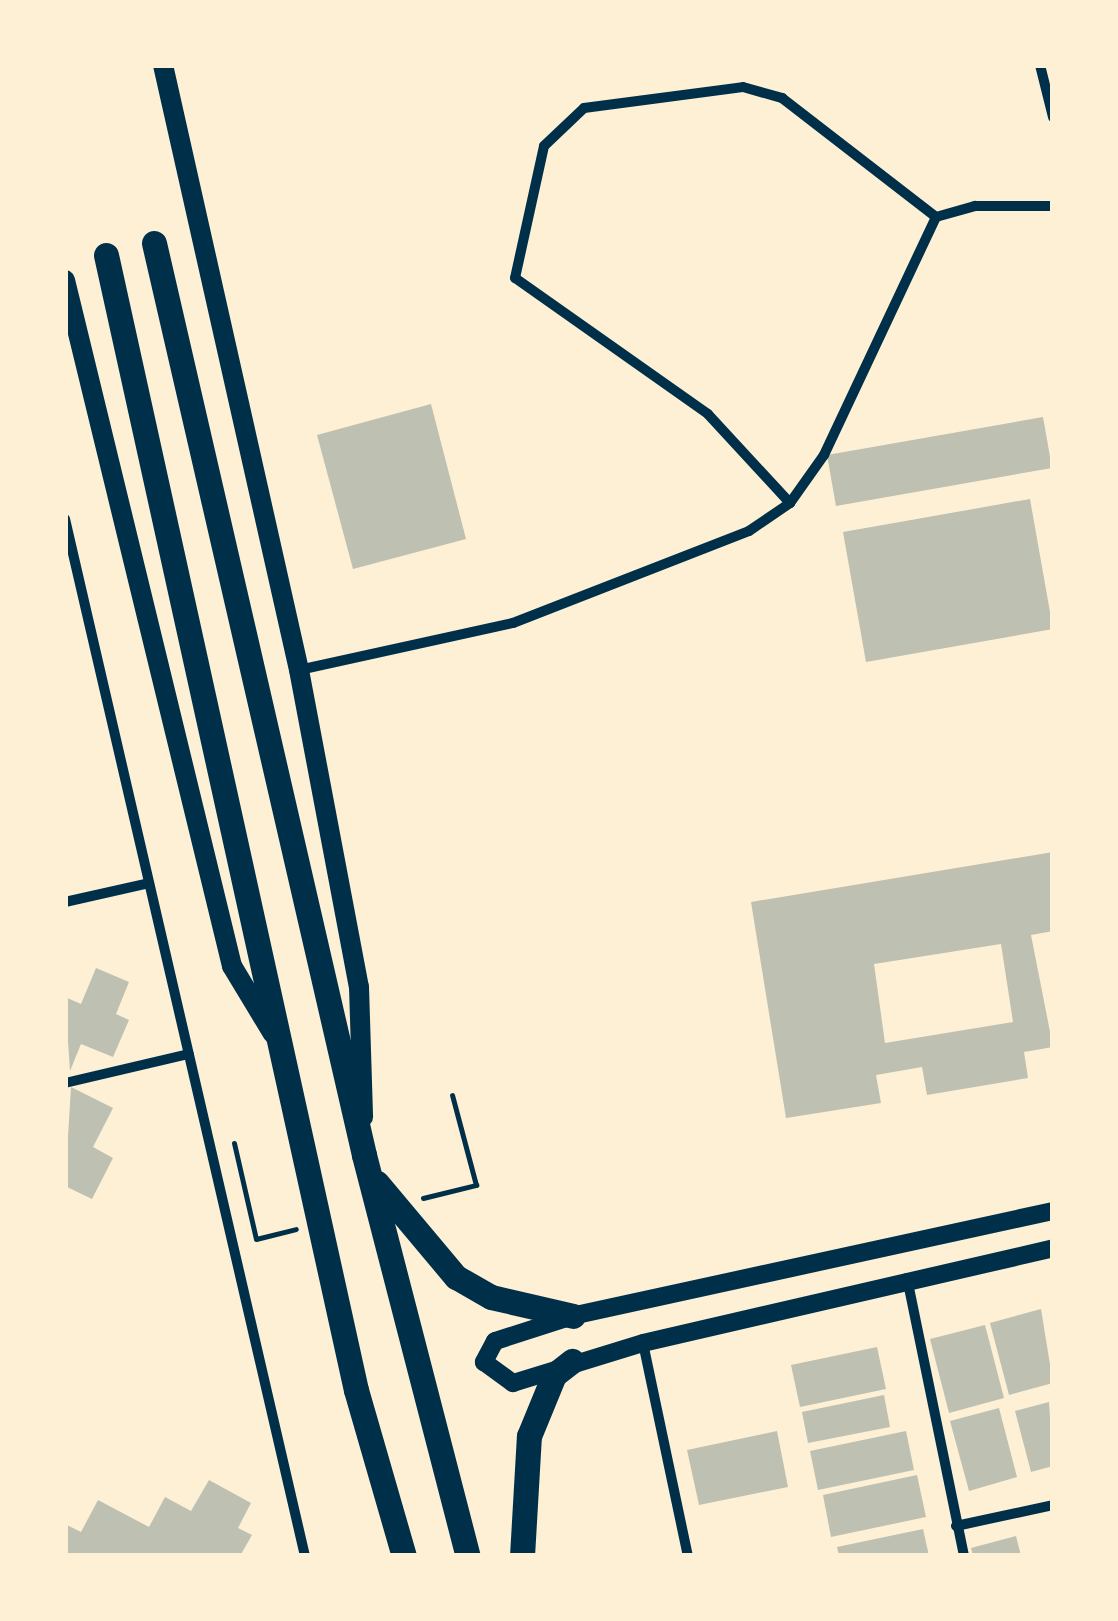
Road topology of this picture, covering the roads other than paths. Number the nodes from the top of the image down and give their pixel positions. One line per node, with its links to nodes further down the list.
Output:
1 (162, 65): 11 (main road)
2 (1040, 65): 3 (street)
3 (1053, 117)
4 (1053, 206): 5 (street)
5 (936, 217): 9 (street); 9 (street)
6 (154, 243): 17 (main road)
7 (106, 255): 14 (main road)
8 (65, 280): 14 (main road)
9 (790, 503): 11 (street)
10 (65, 519): 12 (street)
11 (299, 670): 17 (main road)
12 (149, 882): 13 (street); 15 (street)
13 (65, 902)
14 (284, 1053): 27 (main road)
15 (189, 1054): 16 (street); 26 (street)
16 (65, 1084)
17 (366, 1163): 21 (main road); 28 (main road)
18 (1053, 1211): 21 (street)
19 (1053, 1248): 20 (street)
20 (907, 1278): 22 (street); 25 (street)
21 (574, 1316): 23 (street)
22 (643, 1342): 23 (street); 30 (street)
23 (572, 1362): 29 (main road)
24 (1053, 1506): 25 (street)
25 (956, 1526): 31 (street)
26 (305, 1556)
27 (404, 1556)
28 (468, 1556)
29 (522, 1556)
30 (688, 1556)
31 (964, 1556)

